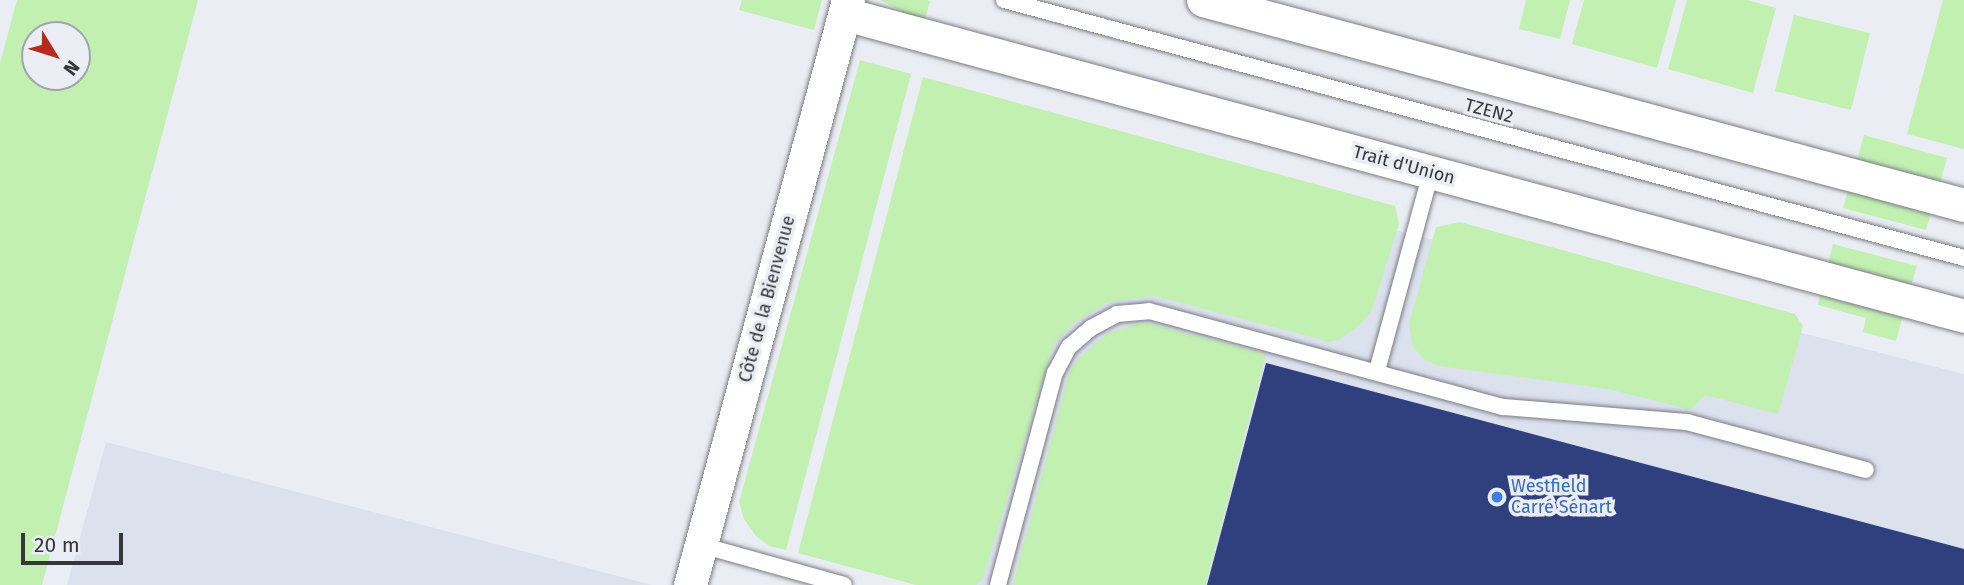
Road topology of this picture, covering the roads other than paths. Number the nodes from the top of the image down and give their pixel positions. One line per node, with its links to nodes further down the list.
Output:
1 (1004, 0): 6 (lane, TZEN2)
2 (1203, 0): 5 (street)
3 (847, 7): 4 (street, Trait d'Union); 10 (street, Côte de la Bienvenue)
4 (1431, 172): 7 (street, Trait d'Union); 8 (lane)
5 (1964, 205)
6 (1964, 258)
7 (1964, 316)
8 (1377, 372): 9 (lane); 13 (lane)
9 (1866, 470)
10 (701, 545): 11 (street, Côte de la Bienvenue); 12 (lane)
11 (690, 585)
12 (844, 585)
13 (998, 585)

